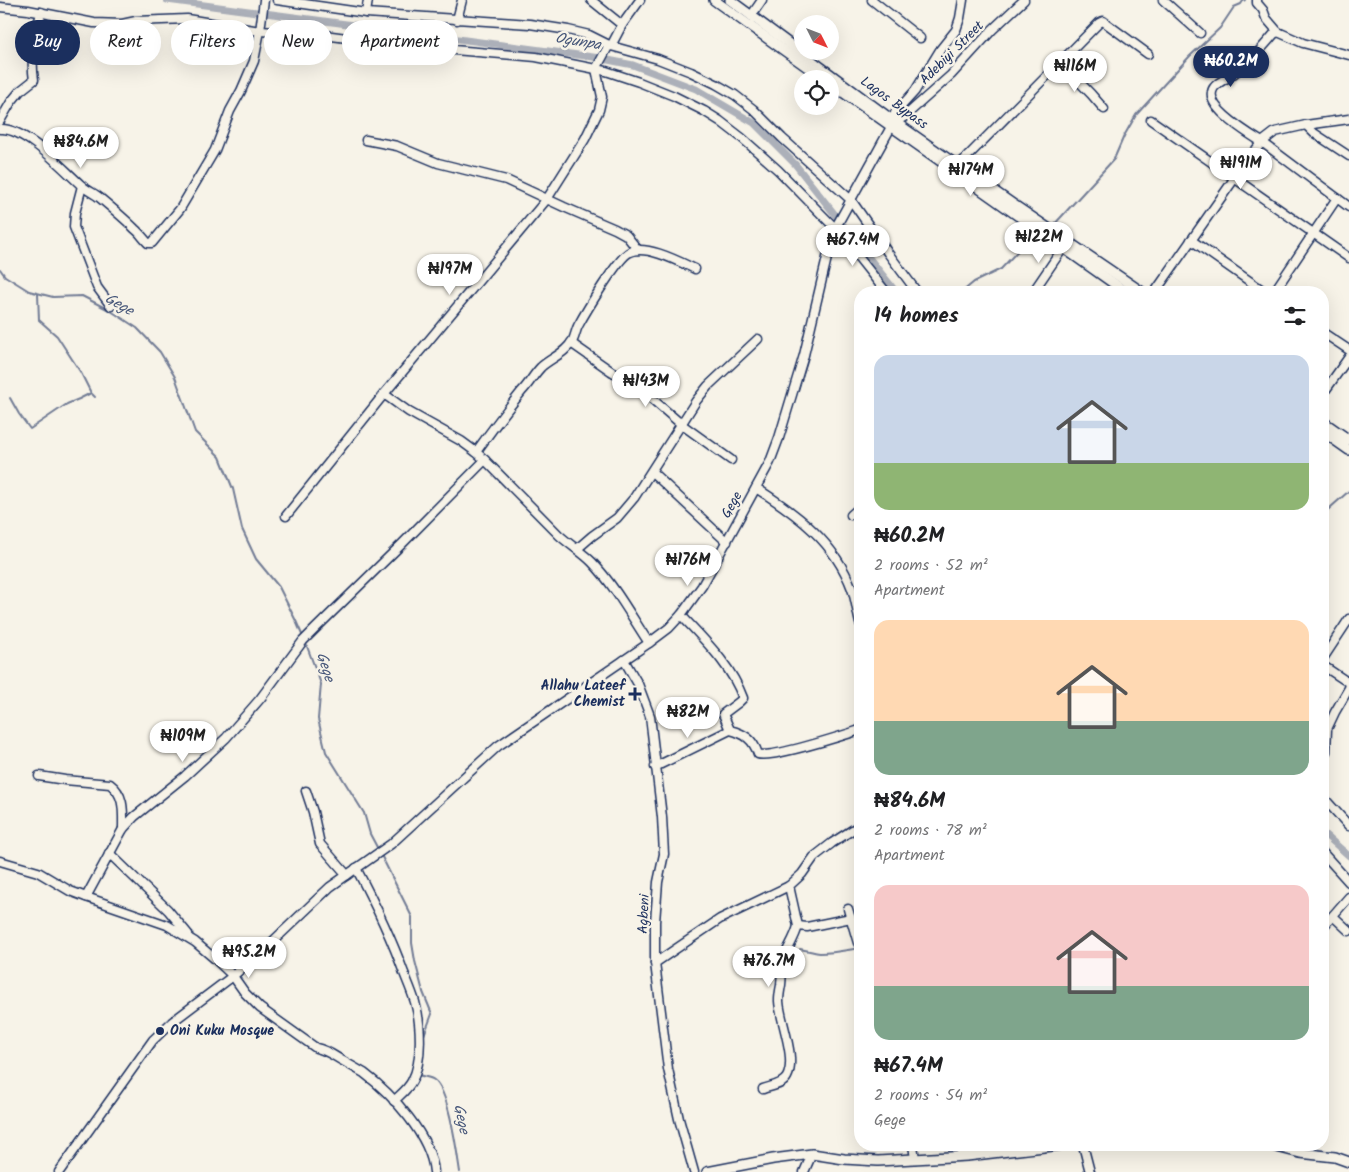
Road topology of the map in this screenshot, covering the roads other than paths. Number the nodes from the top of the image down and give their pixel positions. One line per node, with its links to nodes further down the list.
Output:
1 (264, 0): 22 (street)
2 (277, 0): 17 (street)
3 (368, 0): 17 (street)
4 (462, 0): 19 (street)
5 (591, 0): 21 (street)
6 (640, 0): 21 (street)
7 (714, 0): 31 (main road)
8 (730, 0): 18 (main road, Lagos Bypass)
9 (762, 0): 18 (street)
10 (872, 0): 25 (street)
11 (963, 0): 37 (street, Gege)
12 (1024, 0): 37 (street, Adebiyi Street)
13 (1163, 0): 24 (street)
14 (1257, 0): 23 (street)
15 (0, 7): 16 (street)
16 (41, 12): 22 (street); 36 (street)
17 (366, 13): 19 (street)
18 (751, 16): 37 (main road, Lagos Bypass)
19 (457, 20)
20 (458, 20): 26 (street)
21 (622, 25): 26 (street)
22 (260, 31): 30 (street); 45 (street)
23 (1278, 32): 28 (street); 41 (street)
24 (1200, 33)
25 (920, 38)
26 (610, 45): 30 (street); 48 (street)
27 (1148, 54): 29 (street)
28 (1349, 55)
29 (1060, 62): 33 (street); 43 (street)
30 (596, 68): 47 (street); 50 (street)
31 (811, 70)
32 (839, 89): 37 (main road, Lagos Bypass)
33 (1104, 109)
34 (1349, 119): 38 (street)
35 (1151, 120): 44 (street)
36 (0, 121)
37 (895, 123): 43 (main road, Lagos Bypass); 48 (street, Gege); 53 (main road, Lagos Bypass)
38 (1306, 125): 41 (street); 42 (street)
39 (0, 129): 45 (street)
40 (366, 140): 47 (street)
41 (1262, 142): 44 (street); 46 (street)
42 (1349, 156)
43 (958, 166): 61 (main road, Lagos Bypass)
44 (1235, 179): 51 (street); 52 (street)
45 (82, 186): 65 (street)
46 (1337, 198): 49 (street); 51 (street)
47 (547, 199): 54 (street); 72 (street)
48 (849, 202): 50 (street, Gege); 58 (street)
49 (1349, 207)
50 (837, 227): 57 (street); 82 (street, Gege)
51 (1314, 234): 55 (street); 64 (street)
52 (1192, 240): 62 (street); 63 (street)
53 (1063, 248): 59 (street); 60 (main road, Lagos Bypass)
54 (638, 250): 56 (street); 68 (street)
55 (1349, 258)
56 (695, 269)
57 (881, 286)
58 (913, 286)
59 (1037, 286)
60 (1117, 286)
61 (1133, 286)
62 (1159, 286)
63 (1257, 286)
64 (1278, 286)
65 (111, 306)
66 (1329, 337): 69 (street)
67 (758, 339): 73 (street)
68 (571, 343): 73 (street); 78 (street)
69 (1349, 350)
70 (1349, 358): 71 (street)
71 (1329, 385)
72 (384, 394): 78 (street); 85 (street)
73 (681, 424): 80 (street); 81 (street)
74 (1329, 426): 76 (main road)
75 (1329, 436): 77 (main road)
76 (1349, 440)
77 (1349, 450)
78 (476, 452): 79 (street)
79 (485, 460): 87 (street); 105 (street)
80 (731, 460)
81 (652, 472): 86 (street); 87 (street)
82 (756, 488): 86 (street, Gege); 88 (street)
83 (854, 512): 84 (street)
84 (851, 515)
85 (286, 516)
86 (727, 542): 89 (street, Gege)
87 (577, 550): 91 (street)
88 (854, 595)
89 (682, 615): 91 (street, Gege); 98 (street)
90 (1349, 619): 92 (street)
91 (649, 643): 93 (street, Gege)
92 (1329, 649)
93 (624, 660): 100 (street, Agbeni); 110 (street, Gege)
94 (1329, 670): 95 (street)
95 (1349, 683)
96 (1349, 688): 97 (street)
97 (1329, 725)
98 (730, 730): 99 (street); 100 (street)
99 (854, 732)
100 (655, 767): 124 (street, Agbeni)
101 (39, 776): 105 (street)
102 (306, 791): 111 (street)
103 (1329, 804): 104 (street)
104 (1349, 826)
105 (123, 829): 107 (street)
106 (854, 829): 113 (street)
107 (109, 853): 114 (street); 123 (street)
108 (1329, 860): 112 (street)
109 (0, 861): 114 (street)
110 (356, 868): 111 (street, Gege); 127 (street)
111 (347, 875): 125 (street, Gege)
112 (1349, 882)
113 (789, 886): 120 (street); 124 (street)
114 (86, 897): 123 (street)
115 (1349, 897): 117 (street)
116 (848, 909): 118 (street)
117 (1333, 916): 119 (street); 122 (street)
118 (851, 918): 120 (street); 121 (street)
119 (1329, 920)
120 (798, 926): 126 (street)
121 (854, 929)
122 (1349, 931)
123 (195, 942): 125 (street)
124 (655, 963): 137 (street, Agbeni)
125 (233, 976): 127 (street); 135 (street, Gege)
126 (763, 1088)
127 (394, 1102): 136 (street)
128 (914, 1151): 133 (street)
129 (1010, 1151): 133 (main road)
130 (1085, 1151): 140 (street)
131 (1292, 1151): 134 (main road)
132 (812, 1154): 133 (main road); 138 (main road); 139 (street)
133 (915, 1159)
134 (1349, 1162)
135 (58, 1172)
136 (434, 1172)
137 (694, 1172)
138 (707, 1172)
139 (804, 1172)
140 (1090, 1172)

